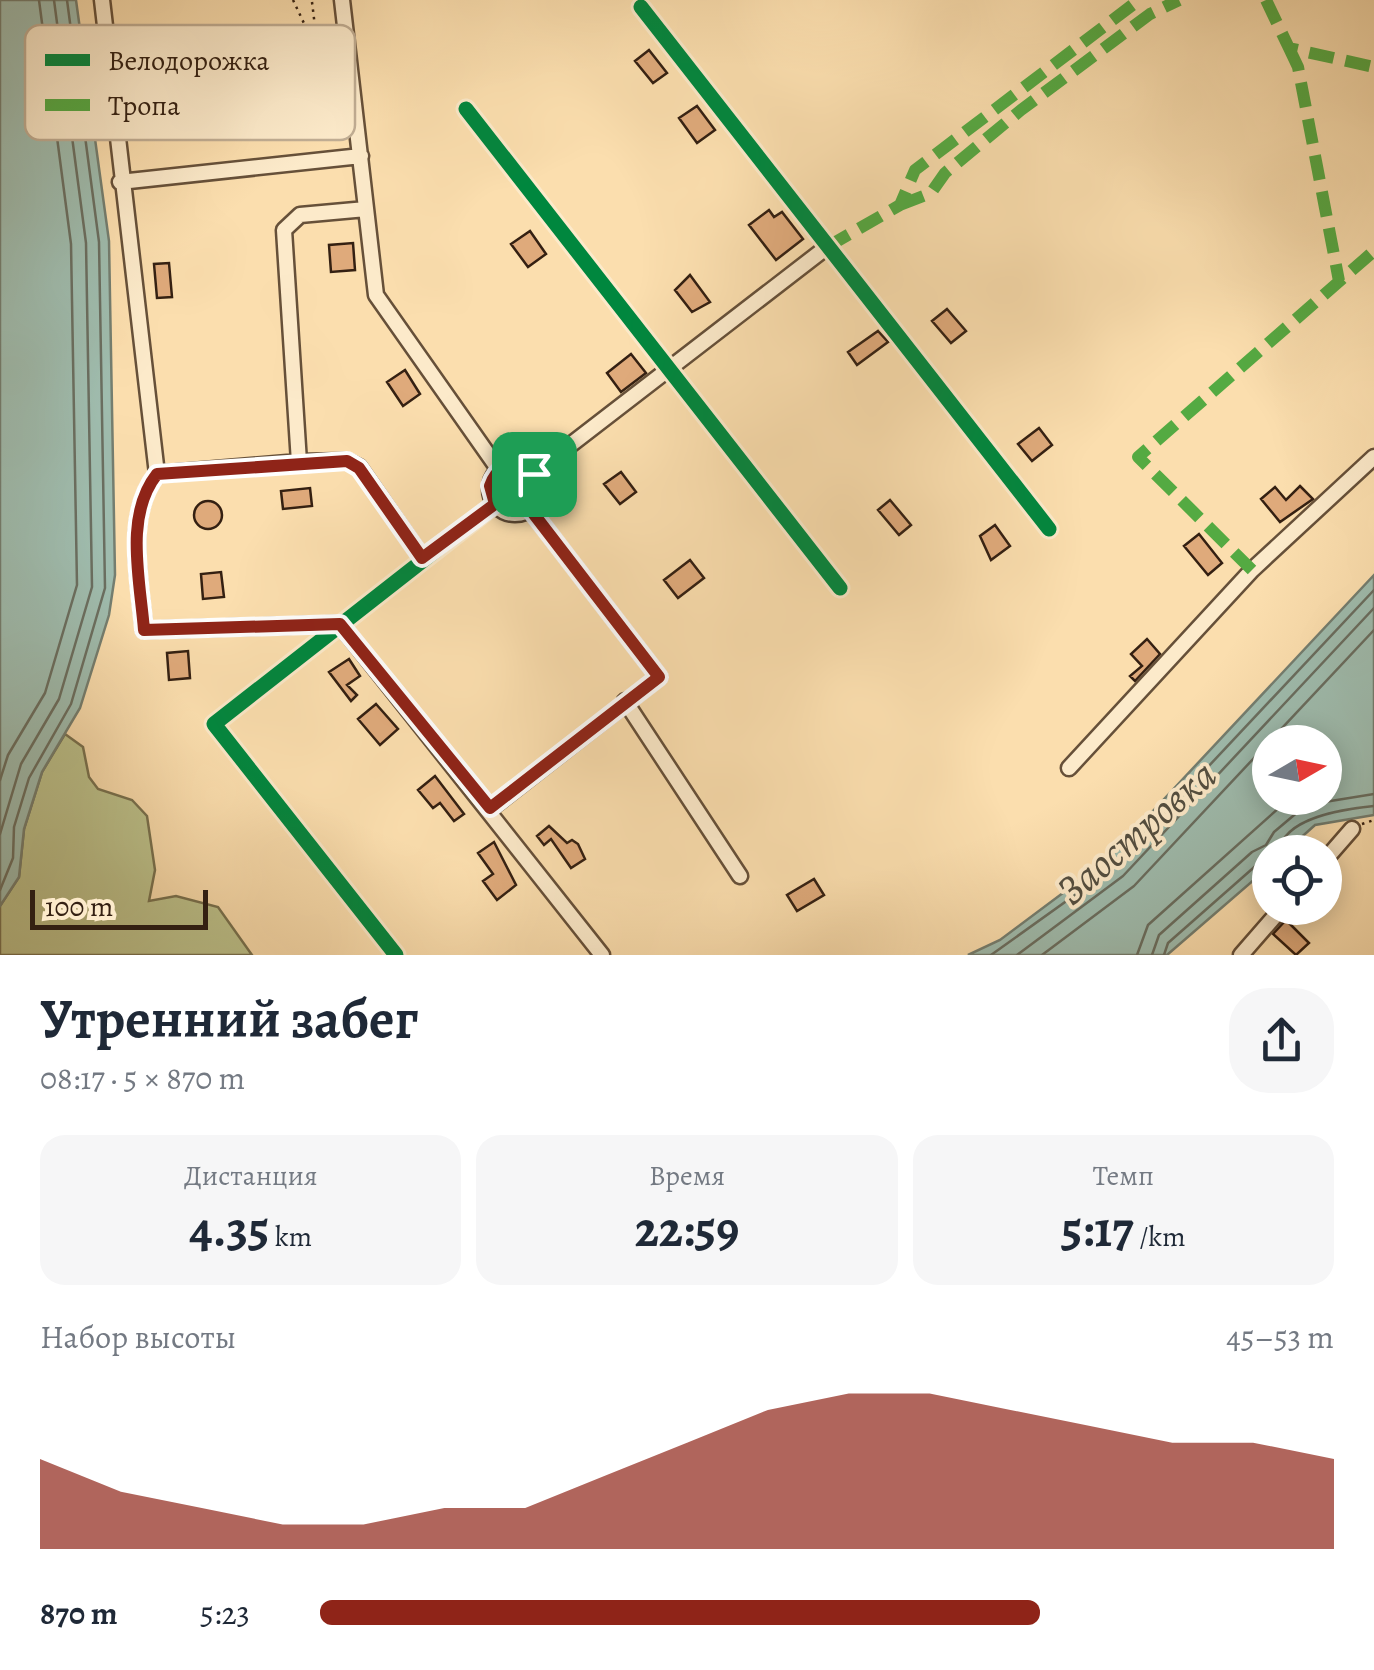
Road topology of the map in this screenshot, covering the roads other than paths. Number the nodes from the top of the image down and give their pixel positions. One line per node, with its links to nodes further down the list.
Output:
1 (102, 0): 4 (street)
2 (342, 0): 5 (street)
3 (641, 8): 12 (street)
4 (104, 25)
5 (345, 25)
6 (355, 107): 9 (street)
7 (466, 108): 13 (street)
8 (116, 140): 10 (street)
9 (361, 156): 10 (street); 11 (street)
10 (120, 182): 17 (street)
11 (366, 209): 15 (street); 16 (street)
12 (827, 247): 13 (street); 21 (street)
13 (670, 370): 18 (street); 23 (street)
14 (1374, 457): 26 (street)
15 (299, 462): 17 (street); 22 (street)
16 (499, 470): 18 (street); 19 (street)
17 (157, 474): 24 (street)
18 (534, 474): 20 (street)
19 (495, 504): 20 (street); 22 (street)
20 (530, 509): 25 (street)
21 (1049, 529)
22 (422, 558): 24 (street)
23 (840, 588)
24 (340, 624): 27 (street); 32 (street)
25 (626, 702): 27 (street); 30 (street)
26 (1069, 768)
27 (490, 808): 33 (street)
28 (1352, 829): 29 (street)
29 (1342, 840)
30 (740, 876)
31 (1267, 925): 34 (street)
32 (396, 955)
33 (602, 955)
34 (1240, 955)

